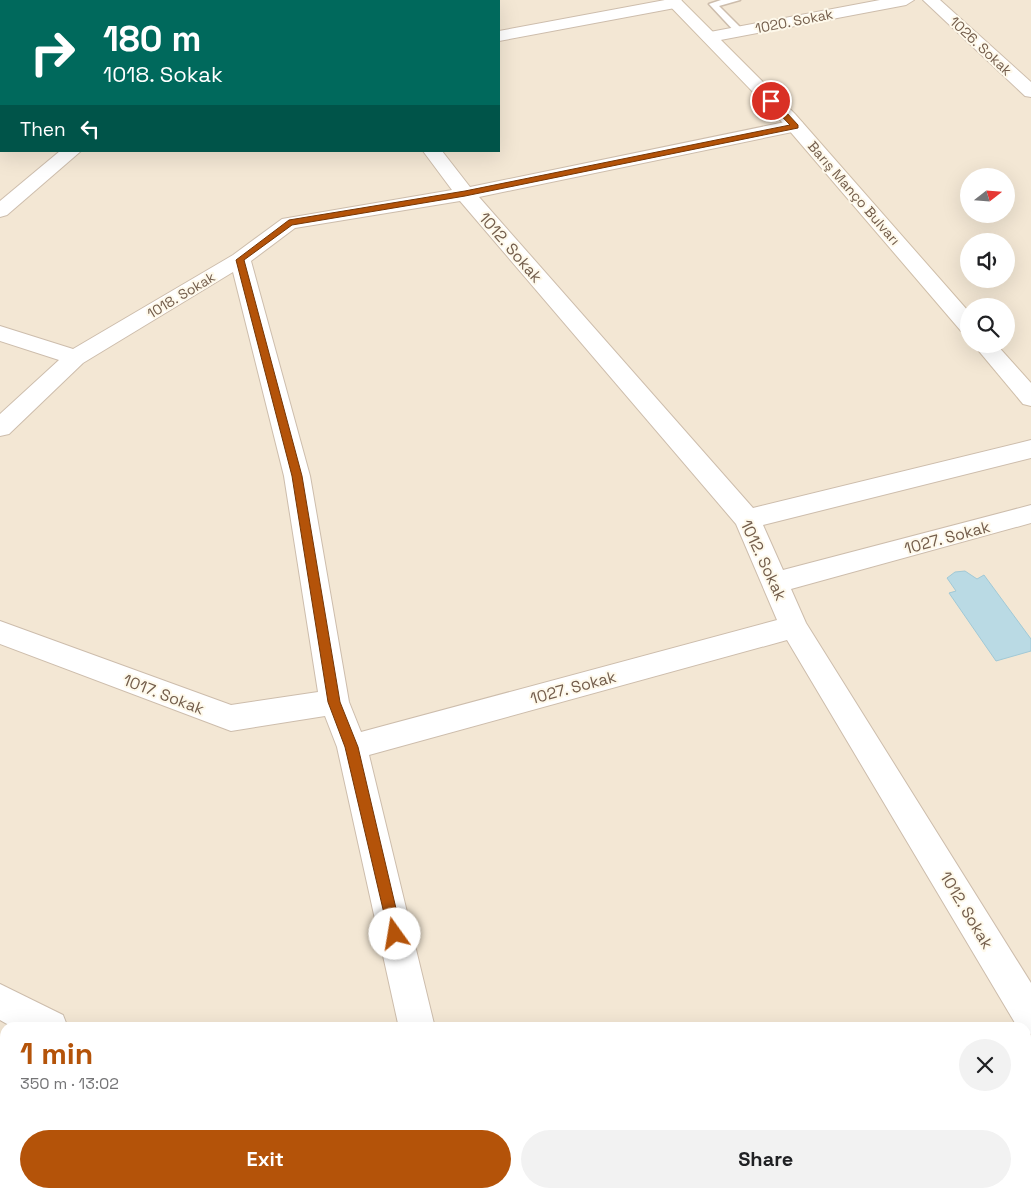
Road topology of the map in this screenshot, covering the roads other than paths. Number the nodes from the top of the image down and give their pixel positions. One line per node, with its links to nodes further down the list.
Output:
1 (736, 0): 5 (lane)
2 (906, 0): 5 (street, 1020. Sokak)
3 (932, 0): 8 (street, 1026. Sokak)
4 (673, 1): 6 (street); 7 (street, Barış Manço Bulvarı)
5 (739, 31): 7 (street, 1020. Sokak)
6 (500, 36)
7 (710, 37): 9 (street, Barış Manço Bulvarı)
8 (1031, 92)
9 (796, 126): 12 (street, 1018. Sokak); 15 (street, Barış Manço Bulvarı)
10 (71, 152): 13 (street)
11 (433, 152): 12 (street, 1012. Sokak)
12 (465, 194): 14 (street, 1018. Sokak); 23 (street, 1012. Sokak)
13 (0, 211)
14 (240, 260): 18 (street, 1018. Sokak); 27 (street)
15 (960, 316)
16 (0, 333): 18 (street)
17 (992, 353): 19 (street)
18 (74, 358): 20 (street, 1018. Sokak)
19 (1031, 398)
20 (0, 428)
21 (1031, 449): 23 (street)
22 (1031, 514): 24 (street, 1027. Sokak)
23 (747, 520): 24 (street, 1012. Sokak)
24 (776, 583): 25 (street, 1012. Sokak)
25 (794, 628): 28 (street, 1027. Sokak); 30 (street, 1012. Sokak)
26 (0, 632): 27 (street, 1017. Sokak)
27 (334, 702): 28 (street)
28 (352, 747): 32 (street)
29 (0, 1001): 31 (street)
30 (1031, 1016)
31 (39, 1022)
32 (416, 1022)

